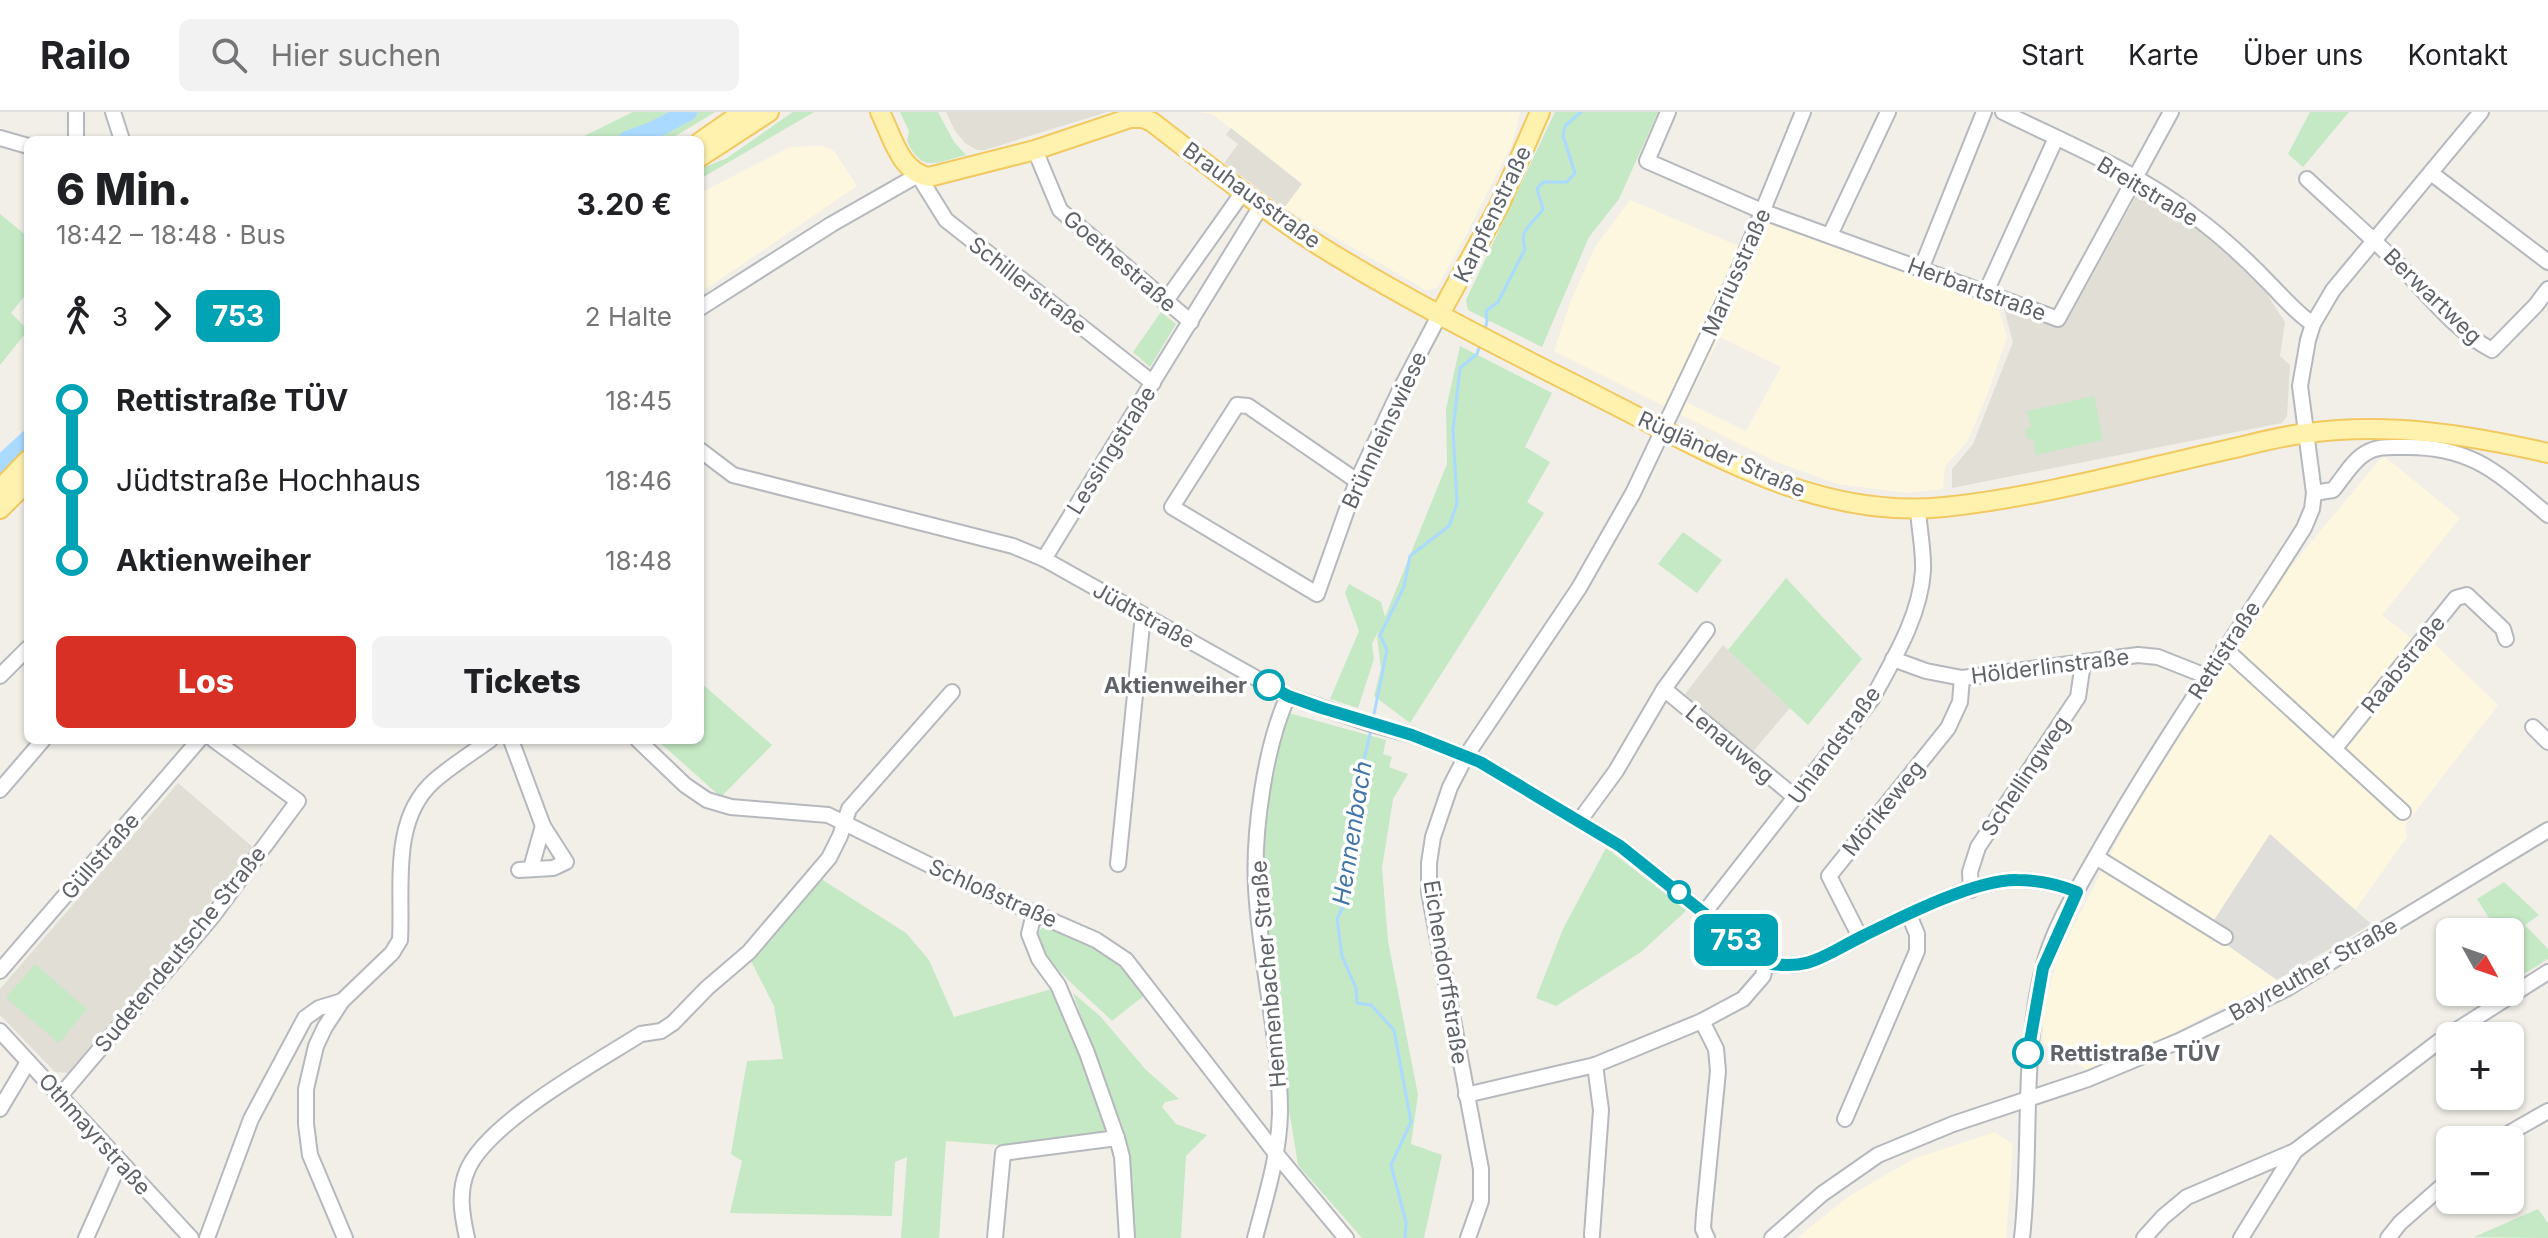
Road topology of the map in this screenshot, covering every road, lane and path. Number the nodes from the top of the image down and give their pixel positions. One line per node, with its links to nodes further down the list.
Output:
1 (76, 112): 14 (street)
2 (113, 112): 15 (street)
3 (743, 112): 18 (main road)
4 (769, 112): 21 (main road)
5 (880, 112): 23 (main road)
6 (1668, 112): 28 (street, Herbartstraße)
7 (1803, 112): 28 (street, Mariusstraße)
8 (1888, 112): 29 (street)
9 (1984, 112): 32 (street)
10 (2003, 112): 17 (street, Breitstraße)
11 (2171, 112): 24 (street, Herbartstraße)
12 (2481, 112): 22 (street, Rettistraße)
13 (1535, 114): 37 (main road, Karpfenstraße)
14 (76, 136)
15 (121, 136)
16 (0, 138): 19 (street)
17 (2056, 138): 24 (street, Breitstraße); 34 (street)
18 (704, 139)
19 (24, 145)
20 (1035, 150): 23 (main road, Brauhausstraße); 26 (main road, Brauhausstraße); 35 (street, Goethestraße)
21 (704, 154)
22 (2431, 173): 30 (street, Rettistraße); 31 (street)
23 (918, 175): 36 (street, Brauhausstraße); 40 (street, Schillerstraße)
24 (2134, 178): 34 (street, Herbartstraße); 39 (street, Breitstraße)
25 (2307, 179): 30 (street, Berwartweg)
26 (1243, 192): 27 (main road, Brauhausstraße); 35 (street)
27 (1261, 206): 37 (main road, Brauhausstraße); 38 (street, Lessingstraße)
28 (1764, 212): 29 (street, Herbartstraße); 41 (street, Mariusstraße)
29 (1830, 235): 32 (street, Herbartstraße)
30 (2375, 240): 33 (street, Berwartweg); 39 (street, Rettistraße)
31 (2548, 262)
32 (1921, 269): 34 (street, Herbartstraße)
33 (2548, 289)
34 (1986, 292)
35 (1165, 302): 38 (street, Goethestraße)
36 (704, 305)
37 (1440, 314): 41 (main road, Rügländer Straße); 46 (street, Brünnleinswiese)
38 (1191, 322): 40 (street, Lessingstraße)
39 (2313, 324): 42 (street, Rettistraße)
40 (1153, 383): 53 (street, Lessingstraße)
41 (1663, 429): 51 (main road, Rügländer Straße); 76 (street, Eichendorffstraße)
42 (2307, 433): 44 (main road, Rügländer Straße); 49 (street, Rettistraße); 51 (main road, Rügländer Straße)
43 (704, 453): 53 (street, Jüdtstraße)
44 (2548, 453)
45 (24, 464): 48 (main road)
46 (1357, 481): 46 (street, Brünnleinswiese)
47 (24, 485): 50 (main road)
48 (0, 489)
49 (2314, 493): 52 (street); 57 (street, Rettistraße)
50 (0, 509)
51 (1918, 509): 59 (street, Uhlandstraße)
52 (2548, 515)
53 (1044, 559): 54 (street, Jüdtstraße)
54 (1143, 615): 66 (street, Jüdtstraße); 85 (street)
55 (1707, 630): 64 (street, Lenauweg)
56 (2506, 639): 75 (street, Raabstraße)
57 (2224, 648): 62 (street, Rettistraße); 75 (street)
58 (24, 652): 61 (street)
59 (1893, 659): 63 (street, Hölderlinstraße); 78 (street, Uhlandstraße)
60 (2083, 663): 62 (street, Hölderlinstraße); 63 (street, Hölderlinstraße); 86 (street, Schellingweg)
61 (0, 676)
62 (2206, 676): 84 (street, Rettistraße)
63 (1962, 678): 91 (street, Mörikeweg)
64 (1664, 689): 78 (street, Lenauweg); 80 (street, Lenauweg)
65 (952, 692): 81 (street)
66 (1288, 696): 76 (street, Jüdtstraße); 106 (street, Hennenbacher Straße)
67 (2533, 727): 68 (street)
68 (2548, 742)
69 (40, 744): 77 (street)
70 (196, 744): 94 (street, Güllstraße)
71 (220, 744): 102 (street, Sudetendeutsche Straße)
72 (484, 744): 96 (street)
73 (512, 744): 82 (street)
74 (642, 744): 81 (street, Schloßstraße)
75 (2335, 748): 79 (street)
76 (1466, 756): 80 (street, Jüdtstraße); 101 (street, Eichendorffstraße)
77 (0, 790)
78 (1796, 798): 89 (street, Uhlandstraße)
79 (2403, 812)
80 (1580, 820): 89 (street, Jüdtstraße)
81 (843, 822): 88 (street, Schloßstraße); 120 (street)
82 (543, 826): 82 (street)
83 (2548, 830): 103 (street, Bayreuther Straße)
84 (2096, 857): 87 (street, Rettistraße); 92 (street)
85 (1118, 864)
86 (1971, 890): 87 (street); 90 (street)
87 (2077, 892): 103 (street, Rettistraße)
88 (1034, 913): 107 (street, Schloßstraße); 110 (street)
89 (1704, 913): 93 (street, Jüdtstraße)
90 (1909, 915): 91 (street); 108 (street)
91 (1860, 937): 93 (street)
92 (2225, 937)
93 (1766, 963): 97 (street)
94 (0, 971)
95 (2548, 972): 111 (street)
96 (342, 1001): 118 (street); 119 (street)
97 (1702, 1021): 100 (street); 126 (street)
98 (0, 1031): 99 (street, Othmayrstraße)
99 (28, 1062): 102 (street, Othmayrstraße); 104 (street)
100 (1595, 1065): 101 (street); 115 (street)
101 (1466, 1095): 125 (street, Eichendorffstraße)
102 (60, 1096): 113 (street, Othmayrstraße)
103 (2027, 1101): 127 (street, Bayreuther Straße); 128 (street, Rettistraße)
104 (0, 1109)
105 (2548, 1111): 109 (street)
106 (1280, 1112): 107 (street, Hennenbacher Straße); 112 (street, Hennenbacher Straße)
107 (1250, 1119): 112 (street, Schloßstraße)
108 (1845, 1119)
109 (2522, 1126)
110 (1117, 1138): 121 (street); 122 (street)
111 (2295, 1151): 129 (street); 130 (street)
112 (1277, 1155): 123 (street, Hennenbacher Straße); 124 (street)
113 (120, 1162): 116 (street); 117 (street, Othmayrstraße)
114 (2436, 1191): 131 (street)
115 (1592, 1235)
116 (86, 1238)
117 (191, 1238)
118 (207, 1238)
119 (345, 1238)
120 (467, 1238)
121 (995, 1238)
122 (1127, 1238)
123 (1255, 1238)
124 (1346, 1238)
125 (1468, 1238)
126 (1707, 1238)
127 (1772, 1238)
128 (2022, 1238)
129 (2144, 1238)
130 (2241, 1238)
131 (2388, 1238)

